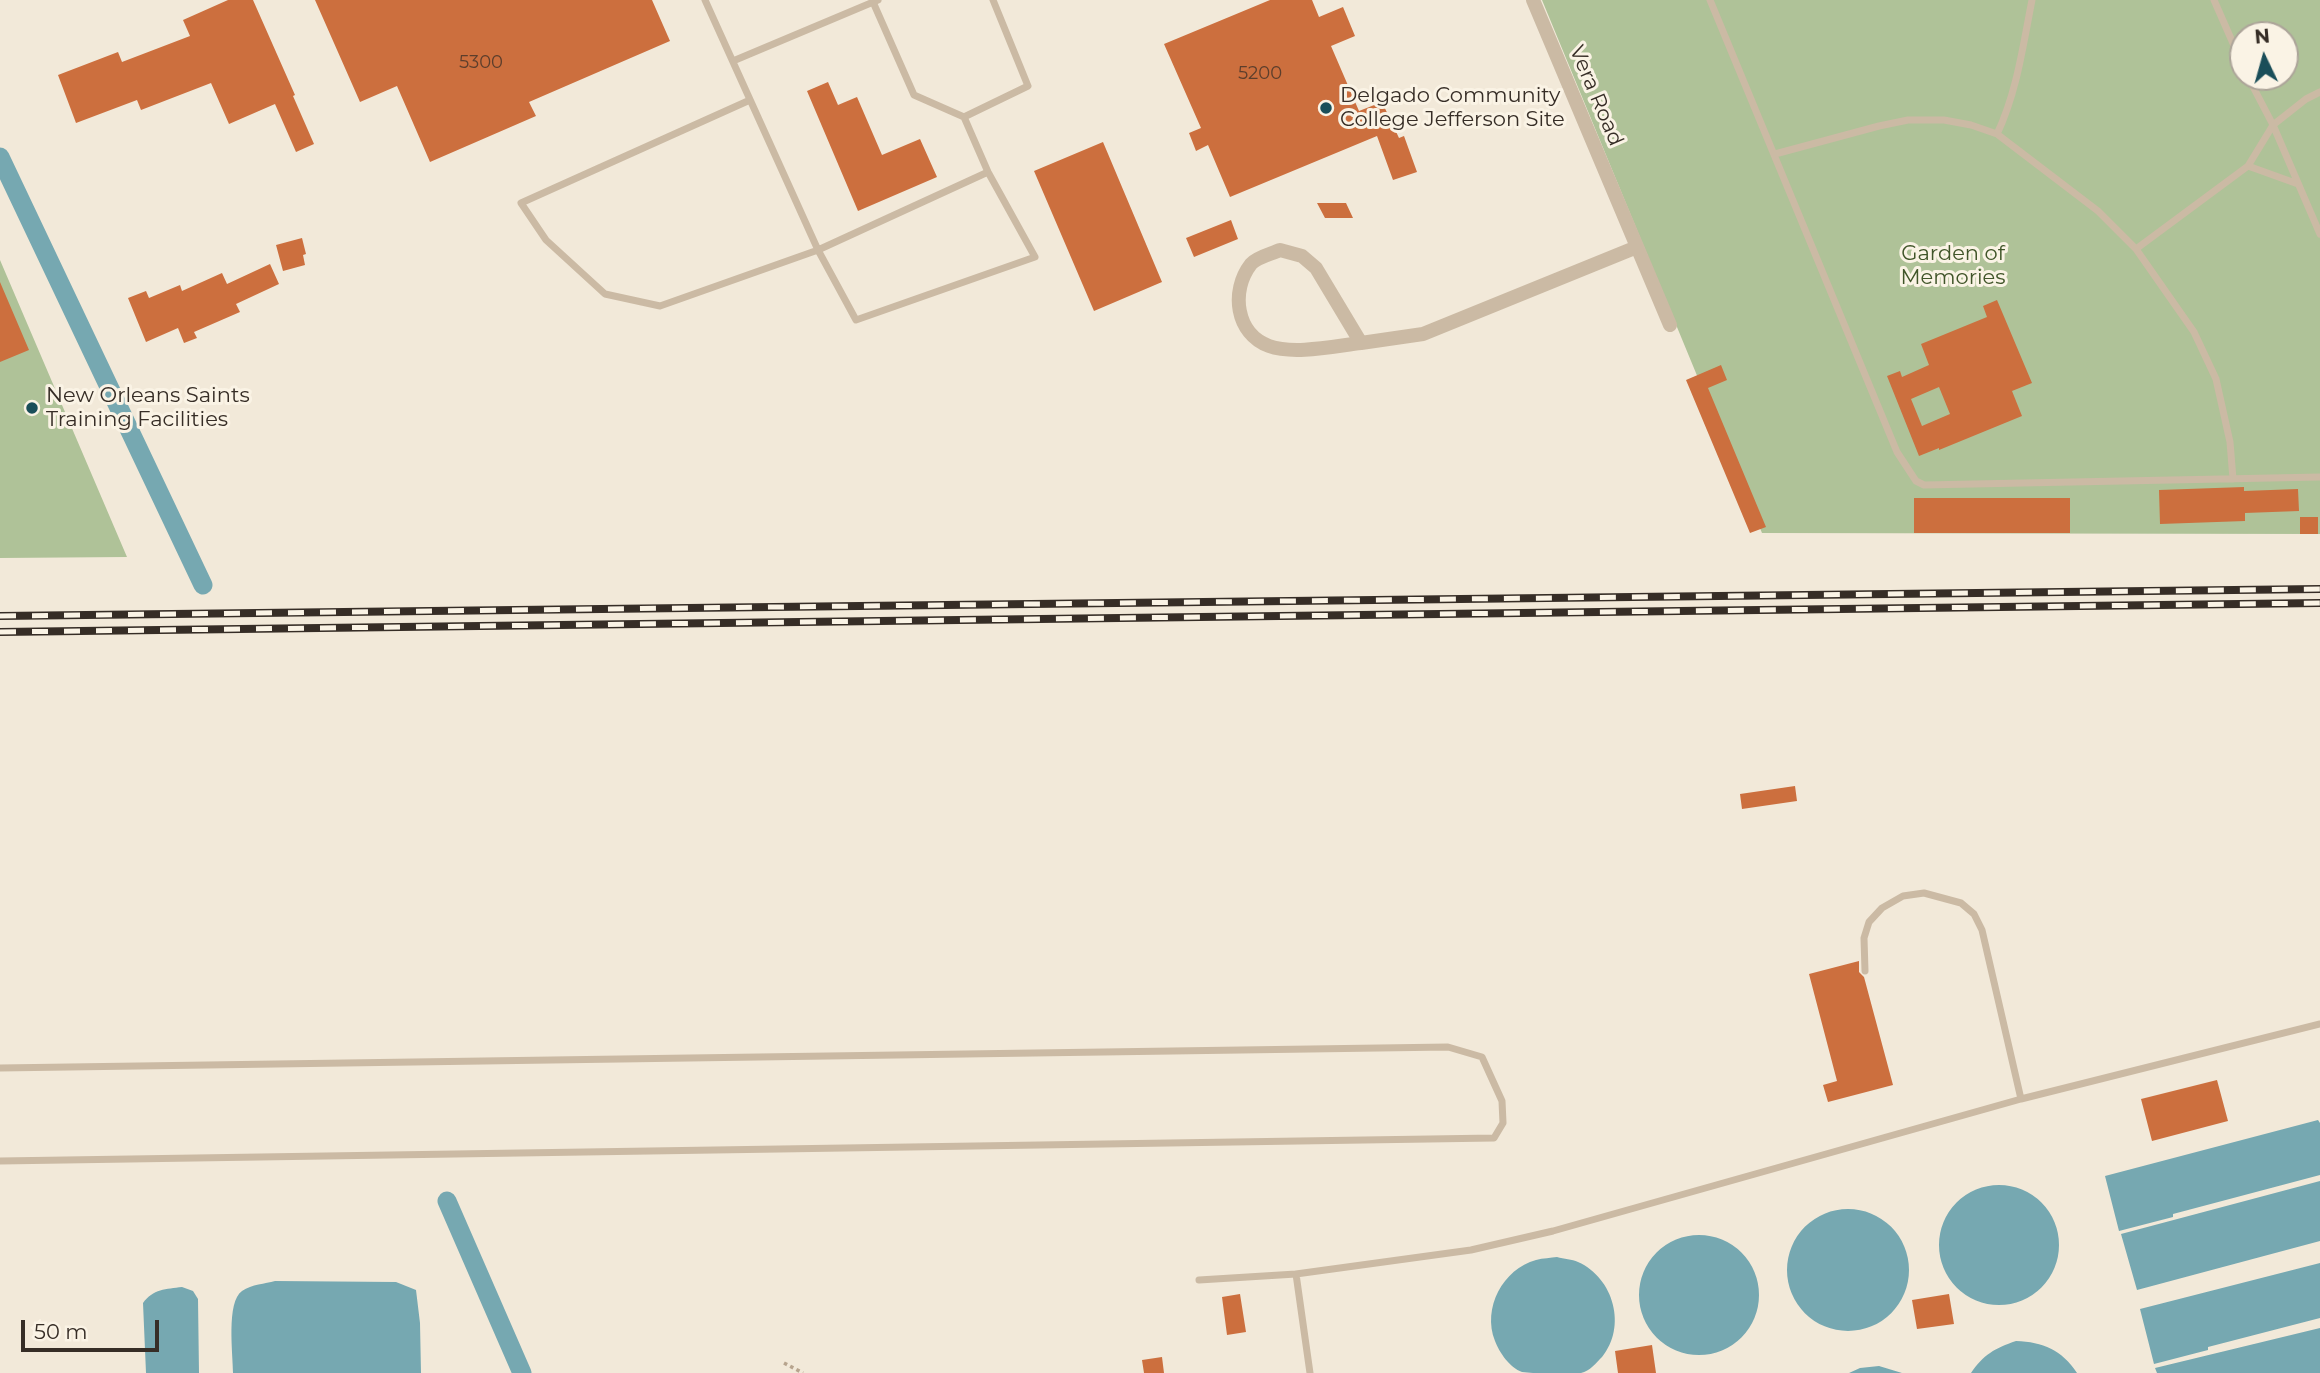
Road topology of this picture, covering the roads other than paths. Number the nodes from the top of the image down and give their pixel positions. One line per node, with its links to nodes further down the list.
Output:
1 (705, 0): 9 (lane)
2 (993, 0): 13 (lane)
3 (1533, 0): 21 (street, Vera Road)
4 (1710, 0): 16 (lane)
5 (2032, 0): 15 (lane)
6 (2214, 0): 8 (lane)
7 (875, 1): 9 (lane); 13 (lane)
8 (2229, 34)
9 (733, 61): 12 (lane)
10 (2255, 91): 14 (lane)
11 (2320, 92): 14 (lane)
12 (750, 100): 23 (lane); 23 (lane)
13 (964, 117): 18 (lane)
14 (2273, 125): 17 (lane); 19 (lane)
15 (1997, 134): 16 (lane); 22 (lane)
16 (1775, 154): 27 (lane)
17 (2248, 166): 19 (lane); 22 (lane)
18 (988, 172): 23 (lane); 23 (lane)
19 (2298, 184): 20 (lane)
20 (2320, 234)
21 (1637, 247): 24 (street, Vera Road); 25 (street)
22 (2136, 249): 27 (lane)
23 (818, 250)
24 (1671, 326)
25 (1361, 343): 25 (street)
26 (2320, 477): 27 (lane)
27 (2233, 480)
28 (1865, 971): 31 (lane)
29 (2320, 1024): 31 (lane)
30 (0, 1068): 32 (lane)
31 (2021, 1099): 33 (lane)
32 (0, 1161)
33 (1296, 1274): 34 (lane); 35 (lane)
34 (1199, 1280)
35 (1310, 1373)

